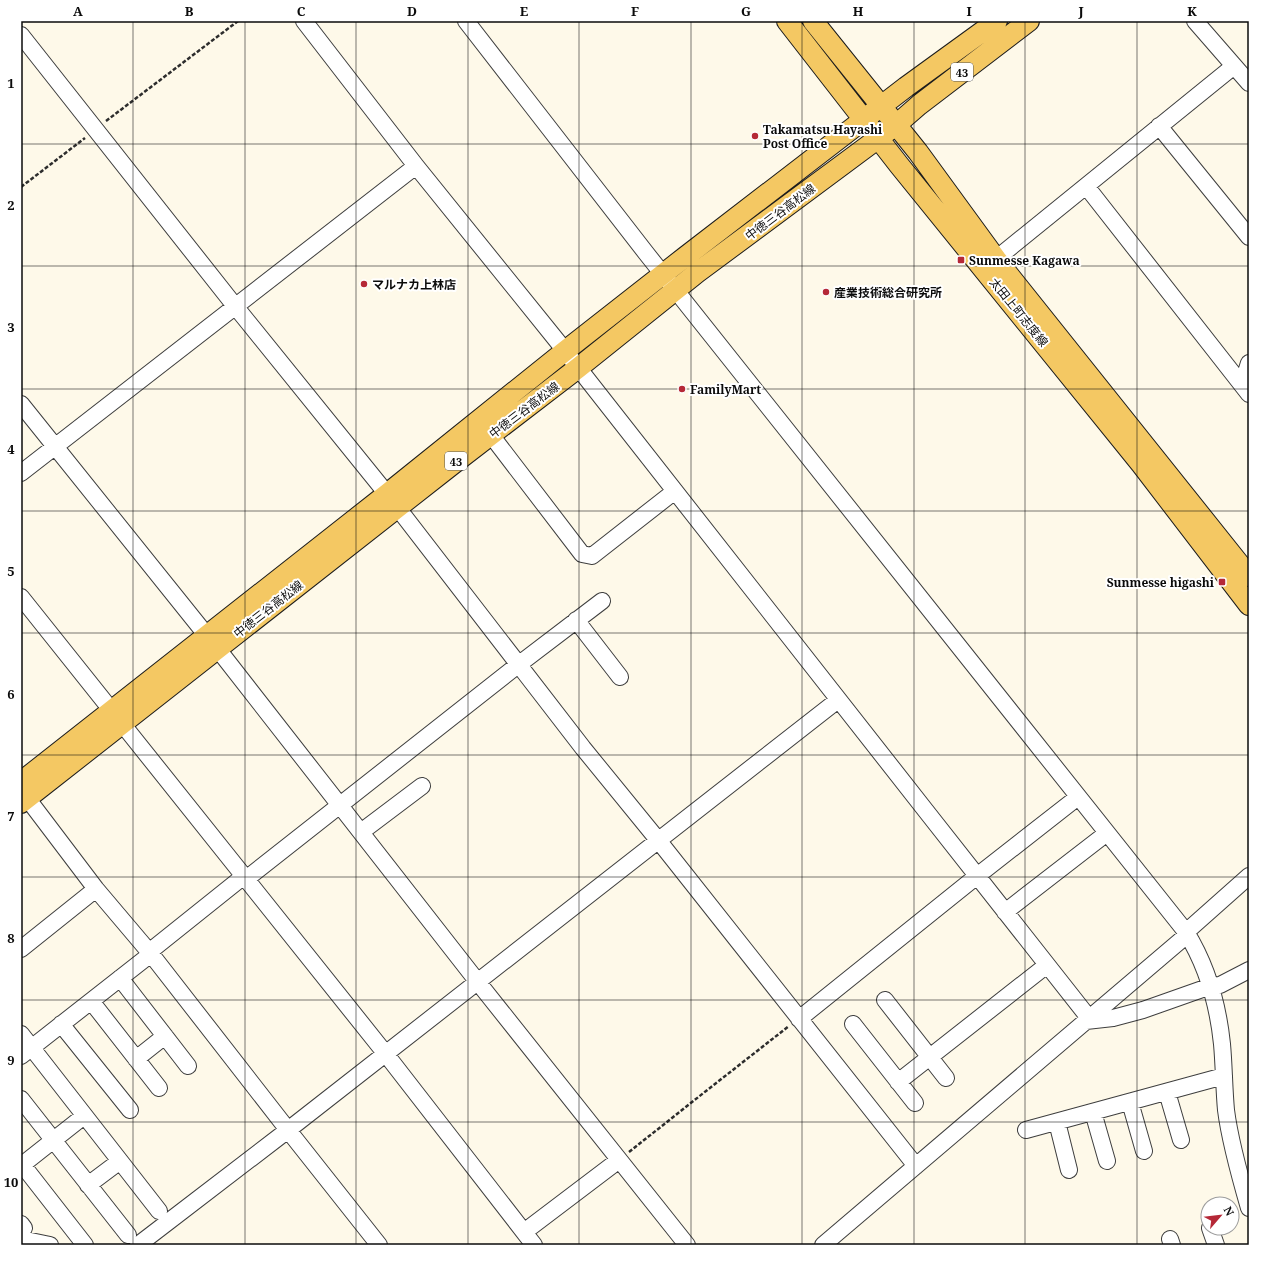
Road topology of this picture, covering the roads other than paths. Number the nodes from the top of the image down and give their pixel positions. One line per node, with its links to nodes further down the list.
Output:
1 (304, 21): 16 (street)
2 (466, 21): 20 (street)
3 (787, 21): 12 (main road, 太田上町志度線)
4 (813, 21): 11 (main road, 太田上町志度線)
5 (997, 21): 11 (main road, 中徳三谷高松線 / 43)
6 (1029, 21): 13 (main road, 中徳三谷高松線 / 43)
7 (1196, 21): 9 (street)
8 (21, 35): 22 (street)
9 (1234, 66): 10 (street); 14 (street)
10 (1249, 83)
11 (881, 107): 12 (main road, 中徳三谷高松線 / 43); 13 (main road, 太田上町志度線)
12 (864, 120): 15 (main road, 太田上町志度線); 20 (main road, 中徳三谷高松線 / 43)
13 (896, 125): 15 (main road, 中徳三谷高松線 / 43); 19 (main road, 太田上町志度線)
14 (1159, 126): 17 (street); 18 (street)
15 (878, 138): 21 (main road, 中徳三谷高松線 / 43); 36 (main road, 太田上町志度線)
16 (416, 166): 22 (street); 23 (street)
17 (1086, 186): 19 (street); 26 (street)
18 (1249, 237)
19 (996, 259): 33 (main road, 太田上町志度線)
20 (663, 274): 21 (street); 23 (main road, 中徳三谷高松線 / 43)
21 (676, 290): 25 (main road, 中徳三谷高松線 / 43); 45 (street)
22 (235, 306): 29 (street); 32 (street)
23 (565, 351): 25 (street); 32 (main road, 中徳三谷高松線 / 43)
24 (1249, 363): 26 (street)
25 (578, 368): 28 (main road, 中徳三谷高松線 / 43); 31 (street)
26 (1245, 389)
27 (21, 404): 29 (street)
28 (491, 434): 31 (street); 32 (main road, 中徳三谷高松線 / 43)
29 (54, 447): 30 (street); 38 (street)
30 (21, 473)
31 (675, 491): 41 (street)
32 (393, 501): 38 (main road, 中徳三谷高松線 / 43); 39 (street)
33 (1249, 576)
34 (21, 597): 42 (street)
35 (602, 601): 37 (street)
36 (1249, 605)
37 (576, 620): 39 (street); 40 (street)
38 (212, 642): 42 (main road, 中徳三谷高松線 / 43); 46 (street)
39 (518, 665): 46 (street); 49 (street)
40 (620, 677)
41 (838, 700): 49 (street); 50 (street)
42 (117, 717): 44 (main road, 中徳三谷高松線 / 43); 52 (street)
43 (422, 786): 47 (street)
44 (23, 793): 53 (street)
45 (1078, 797): 48 (street); 50 (street)
46 (340, 805): 47 (street); 52 (street)
47 (361, 832): 61 (street)
48 (1107, 833): 54 (street); 55 (street)
49 (658, 840): 61 (street); 65 (street)
50 (977, 876): 54 (street); 65 (street)
51 (1249, 876): 55 (street)
52 (245, 877): 57 (street); 72 (street)
53 (96, 889): 56 (street); 57 (street)
54 (1005, 912): 58 (street)
55 (1186, 934): 62 (street); 66 (street)
56 (21, 949)
57 (150, 953): 60 (street); 88 (street)
58 (1047, 965): 66 (street); 73 (street)
59 (1249, 970): 62 (street)
60 (120, 978): 64 (street); 70 (street)
61 (477, 981): 72 (street); 93 (street)
62 (1211, 986): 66 (street); 76 (street)
63 (885, 1000): 73 (street)
64 (91, 1001): 67 (street); 74 (street)
65 (799, 1019): 97 (street)
66 (1088, 1019): 97 (street)
67 (61, 1024): 71 (street); 84 (street)
68 (853, 1024): 78 (street)
69 (21, 1034): 71 (street)
70 (165, 1036): 74 (street); 75 (street)
71 (26, 1052): 86 (street)
72 (385, 1053): 88 (street); 103 (street)
73 (930, 1057): 77 (street); 78 (street)
74 (136, 1059): 79 (street)
75 (188, 1066)
76 (1224, 1076): 80 (street); 100 (street)
77 (946, 1078)
78 (898, 1082): 83 (street)
79 (159, 1088)
80 (1167, 1092): 82 (street); 91 (street)
81 (21, 1099): 90 (street)
82 (1130, 1102): 85 (street); 92 (street)
83 (915, 1103)
84 (130, 1110)
85 (1093, 1112): 87 (street); 95 (street)
86 (84, 1116): 90 (street); 94 (street)
87 (1057, 1122): 89 (street); 98 (street)
88 (288, 1130): 104 (street); 108 (street)
89 (1026, 1130)
90 (53, 1140): 96 (street); 99 (street)
91 (1181, 1140)
92 (1144, 1151)
93 (619, 1160): 103 (street); 110 (street)
94 (120, 1161): 99 (street); 101 (street)
95 (1107, 1161)
96 (22, 1164): 107 (street)
97 (916, 1166): 105 (street)
98 (1069, 1170)
99 (88, 1185): 104 (street)
100 (1249, 1208)
101 (159, 1211)
102 (22, 1230): 106 (street)
103 (524, 1232): 109 (street)
104 (133, 1240)
105 (827, 1244)
106 (50, 1245)
107 (86, 1245)
108 (379, 1245)
109 (534, 1245)
110 (687, 1245)

